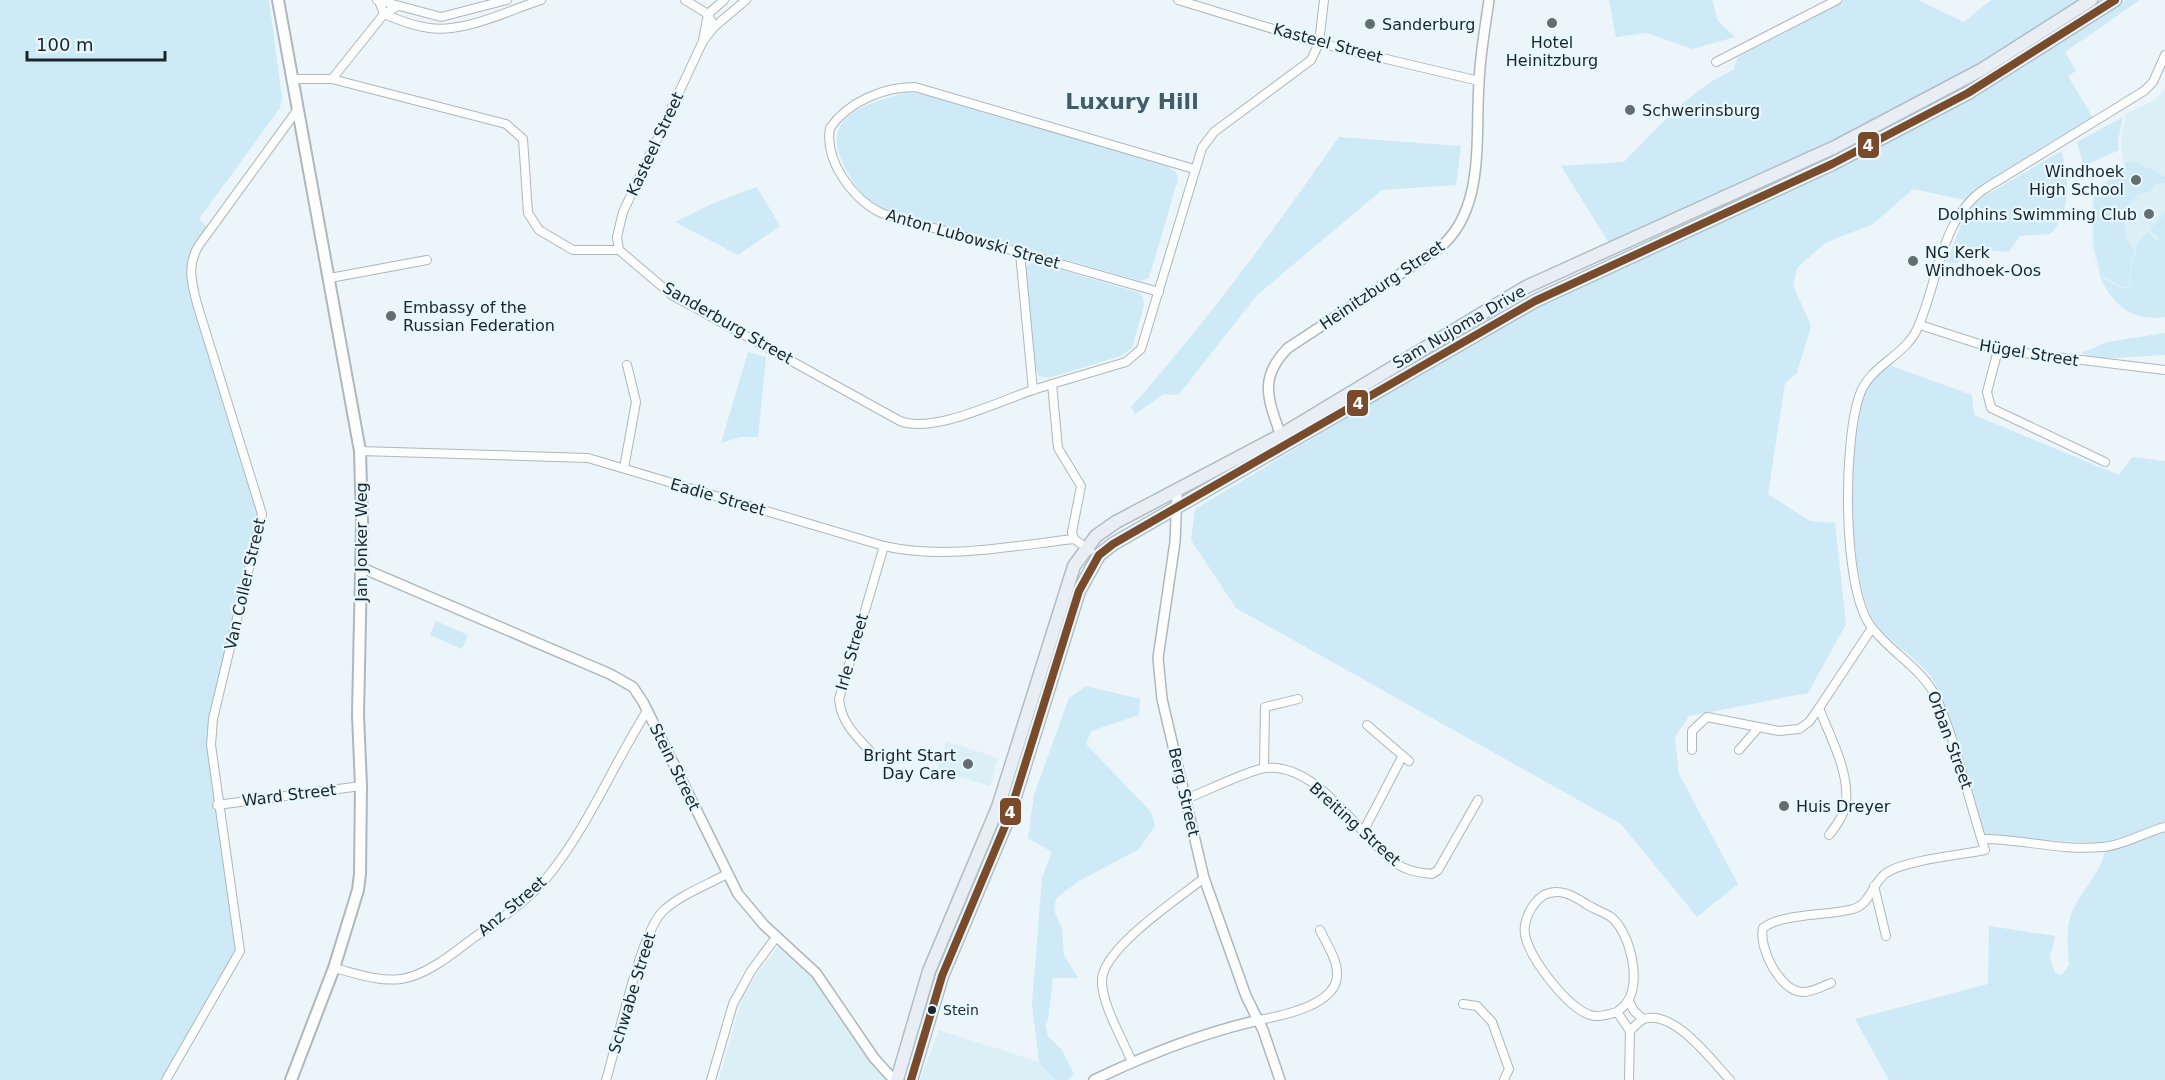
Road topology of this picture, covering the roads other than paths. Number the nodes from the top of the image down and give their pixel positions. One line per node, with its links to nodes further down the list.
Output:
1 (278, 0): 22 (main road, Jan Jonker Weg)
2 (378, 0): 14 (street); 15 (street)
3 (507, 0): 14 (street)
4 (542, 0): 15 (street)
5 (685, 0): 16 (street)
6 (724, 0): 16 (street)
7 (746, 0): 17 (street, Kasteel Street)
8 (1178, 0): 19 (street, Kasteel Street)
9 (1324, 0): 19 (street)
10 (1489, 0): 24 (street, Heinitzburg Street)
11 (1837, 0): 21 (street)
12 (2091, 0): 38 (highway, Sam Nujoma Drive)
13 (2115, 0): 38 (highway, Sam Nujoma Drive)
14 (398, 6): 15 (street)
15 (384, 14): 23 (street)
16 (708, 15): 17 (street); 18 (street, Kasteel Street)
17 (714, 27): 18 (street, Kasteel Street)
18 (703, 41): 27 (street, Kasteel Street)
19 (1318, 43): 24 (street, Kasteel Street); 26 (street)
20 (2165, 56): 32 (street)
21 (1716, 62)
22 (292, 79): 23 (street); 25 (main road, Jan Jonker Weg)
23 (332, 79): 27 (street)
24 (1479, 81): 38 (street, Heinitzburg Street)
25 (298, 109): 30 (main road, Jan Jonker Weg); 62 (street, Van Coller Street)
26 (1194, 169): 28 (street, Anton Lubowski Street); 31 (street)
27 (619, 250): 37 (street, Sanderburg Street)
28 (1020, 253): 31 (street, Anton Lubowski Street); 37 (street)
29 (427, 261): 30 (street)
30 (330, 278): 39 (main road, Jan Jonker Weg)
31 (1159, 292): 36 (street)
32 (1920, 325): 33 (street, Hügel Street); 49 (street, Orban Street)
33 (1998, 350): 35 (street, Hügel Street); 40 (street)
34 (627, 365): 41 (street)
35 (2165, 370)
36 (1052, 384): 37 (street, Sanderburg Street); 44 (street)
37 (1033, 390)
38 (1283, 440): 42 (highway, Sam Nujoma Drive); 43 (highway, Sam Nujoma Drive)
39 (360, 451): 41 (street, Eadie Street); 48 (main road, Jan Jonker Weg)
40 (2105, 462)
41 (624, 468): 45 (street, Eadie Street)
42 (1177, 492): 43 (street, Berg Street); 46 (highway, Sam Nujoma Drive)
43 (1177, 509): 47 (highway, Sam Nujoma Drive); 60 (street, Berg Street)
44 (1074, 539): 45 (street, Eadie Street); 46 (street)
45 (884, 546): 57 (street, Irle Street)
46 (1086, 547): 47 (street); 86 (highway, Sam Nujoma Drive)
47 (1099, 555): 87 (highway, Sam Nujoma Drive)
48 (362, 568): 52 (street, Stein Street); 59 (main road, Jan Jonker Weg)
49 (1872, 628): 51 (street); 66 (street, Orban Street)
50 (1298, 699): 58 (street)
51 (1820, 708): 54 (street); 65 (street)
52 (647, 711): 67 (street, Stein Street); 73 (street, Anz Street)
53 (1367, 725): 64 (street)
54 (1758, 728): 55 (street); 56 (street)
55 (1692, 750)
56 (1739, 750)
57 (870, 751)
58 (1264, 768): 60 (street); 64 (street, Breiting Street)
59 (361, 786): 62 (street, Ward Street); 73 (main road, Jan Jonker Weg)
60 (1186, 799): 68 (street, Berg Street)
61 (1478, 800): 64 (street, Breiting Street)
62 (217, 805): 82 (street, Van Coller Street)
63 (2165, 827): 66 (street)
64 (1364, 830)
65 (1829, 835)
66 (1982, 839): 69 (street)
67 (727, 874): 71 (street, Stein Street); 84 (street, Schwabe Street)
68 (1204, 878): 79 (street, Berg Street); 81 (street)
69 (1874, 886): 72 (street); 74 (street)
70 (1320, 930): 79 (street)
71 (777, 936): 85 (street); 86 (street, Stein Street)
72 (1886, 936)
73 (334, 968): 83 (main road, Jan Jonker Weg)
74 (1831, 983)
75 (1629, 1001): 77 (street); 77 (street); 78 (street)
76 (1463, 1004): 90 (street)
77 (1617, 1012): 80 (street)
78 (1643, 1019): 80 (street); 92 (street)
79 (1258, 1020): 81 (street); 89 (street, Berg Street)
80 (1630, 1031): 91 (street)
81 (1132, 1062): 88 (street)
82 (166, 1080)
83 (291, 1080)
84 (606, 1080)
85 (711, 1080)
86 (895, 1080)
87 (911, 1080)
88 (1094, 1080)
89 (1280, 1080)
90 (1504, 1080)
91 (1629, 1080)
92 (1730, 1080)

